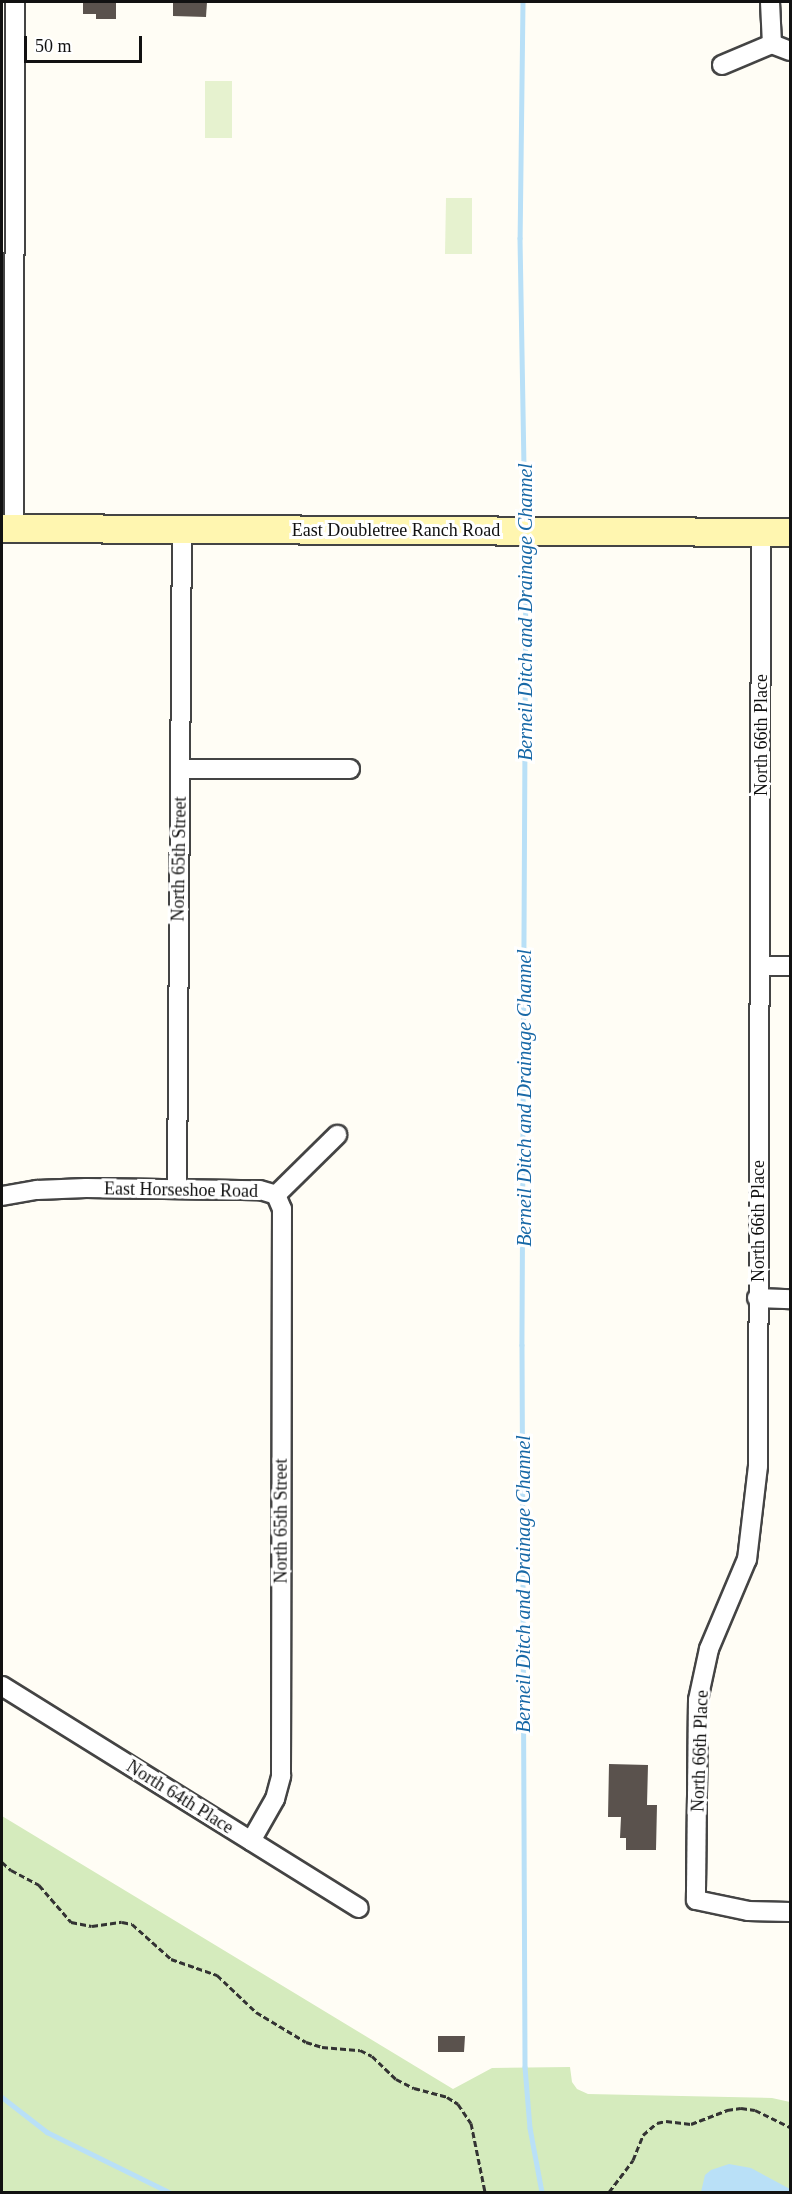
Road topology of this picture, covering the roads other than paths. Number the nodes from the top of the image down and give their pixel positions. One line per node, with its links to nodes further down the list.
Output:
1 (15, 2): 4 (street)
2 (770, 2): 3 (street)
3 (772, 44): 5 (street); 6 (street)
4 (8, 46): 7 (street)
5 (790, 51)
6 (722, 65)
7 (8, 528): 8 (main road, East Doubletree Ranch Road)
8 (182, 530): 9 (main road, East Doubletree Ranch Road); 11 (street, North 65th Street)
9 (761, 532): 10 (main road, East Doubletree Ranch Road); 13 (street, North 66th Place)
10 (790, 532)
11 (180, 769): 12 (street); 16 (street, North 65th Street)
12 (350, 769)
13 (760, 966): 14 (street); 19 (street, North 66th Place)
14 (790, 966)
15 (337, 1135): 17 (street, East Horseshoe Road)
16 (177, 1189): 17 (street, East Horseshoe Road); 18 (street, East Horseshoe Road)
17 (276, 1195): 22 (street, North 65th Street)
18 (2, 1196)
19 (757, 1298): 20 (street); 24 (street, North 66th Place)
20 (790, 1299)
21 (2, 1686): 22 (street, North 64th Place)
22 (252, 1841): 23 (street, North 64th Place)
23 (358, 1908)
24 (790, 1912)

